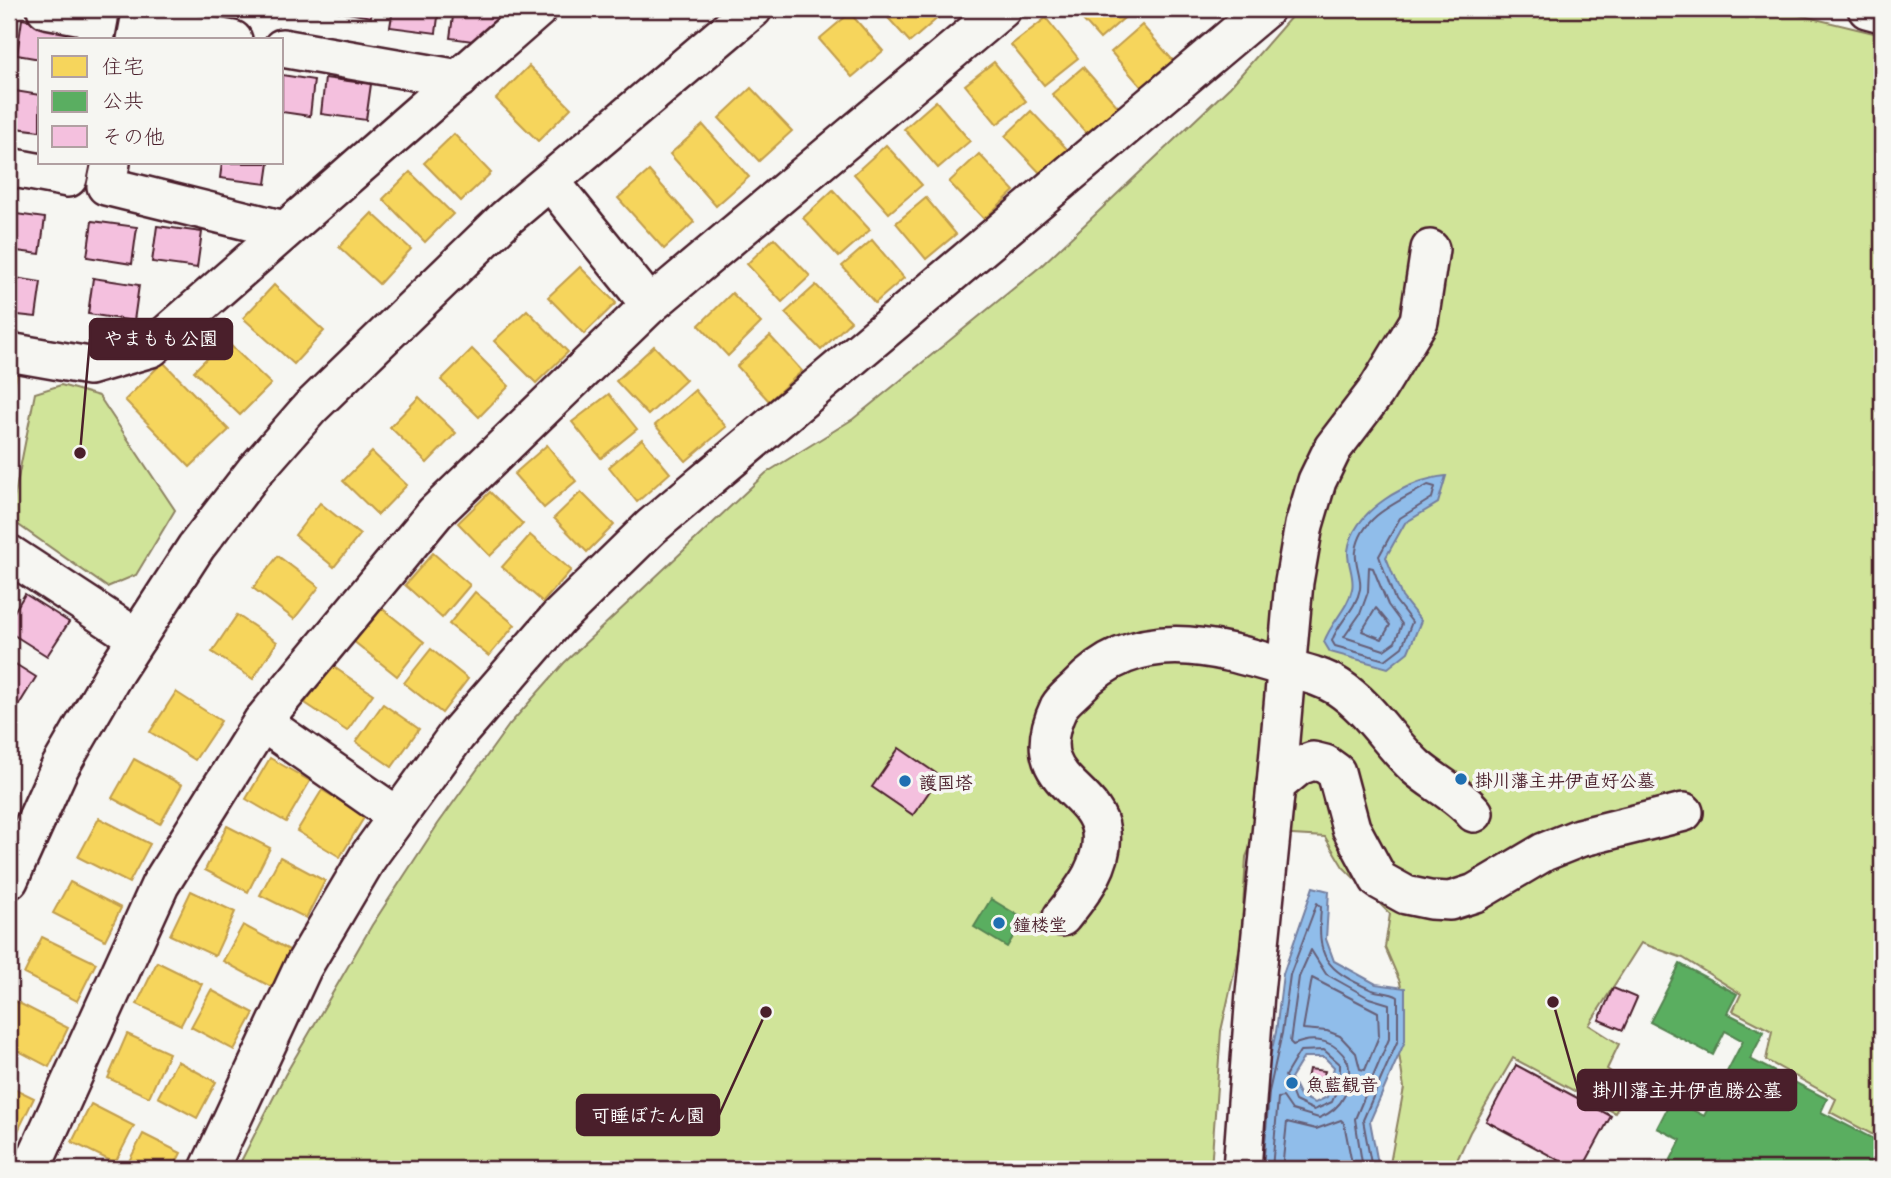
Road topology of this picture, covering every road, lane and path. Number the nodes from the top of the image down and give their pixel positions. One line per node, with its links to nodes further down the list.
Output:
1 (46, 9): 8 (street)
2 (538, 9): 12 (street)
3 (753, 9): 16 (street)
4 (1002, 9): 19 (street)
5 (1265, 9): 28 (street)
6 (1867, 9): 7 (street)
7 (1882, 13)
8 (95, 38)
9 (136, 38): 10 (street)
10 (221, 38)
11 (284, 48): 12 (street)
12 (459, 79): 17 (street)
13 (71, 164): 15 (street)
14 (111, 164): 17 (street)
15 (9, 167)
16 (551, 183): 19 (street); 22 (street)
17 (284, 230): 20 (street)
18 (1430, 249): 23 (street)
19 (650, 305): 24 (street)
20 (9, 352)
21 (11, 562): 22 (street)
22 (137, 638): 29 (street)
23 (1287, 667): 25 (street); 27 (street); 30 (street)
24 (262, 722): 28 (street); 31 (street)
25 (1276, 785): 26 (street); 33 (street)
26 (1684, 812)
27 (1474, 813)
28 (397, 816): 32 (street)
29 (9, 880)
30 (1062, 917)
31 (31, 1169)
32 (209, 1169)
33 (1242, 1169)

